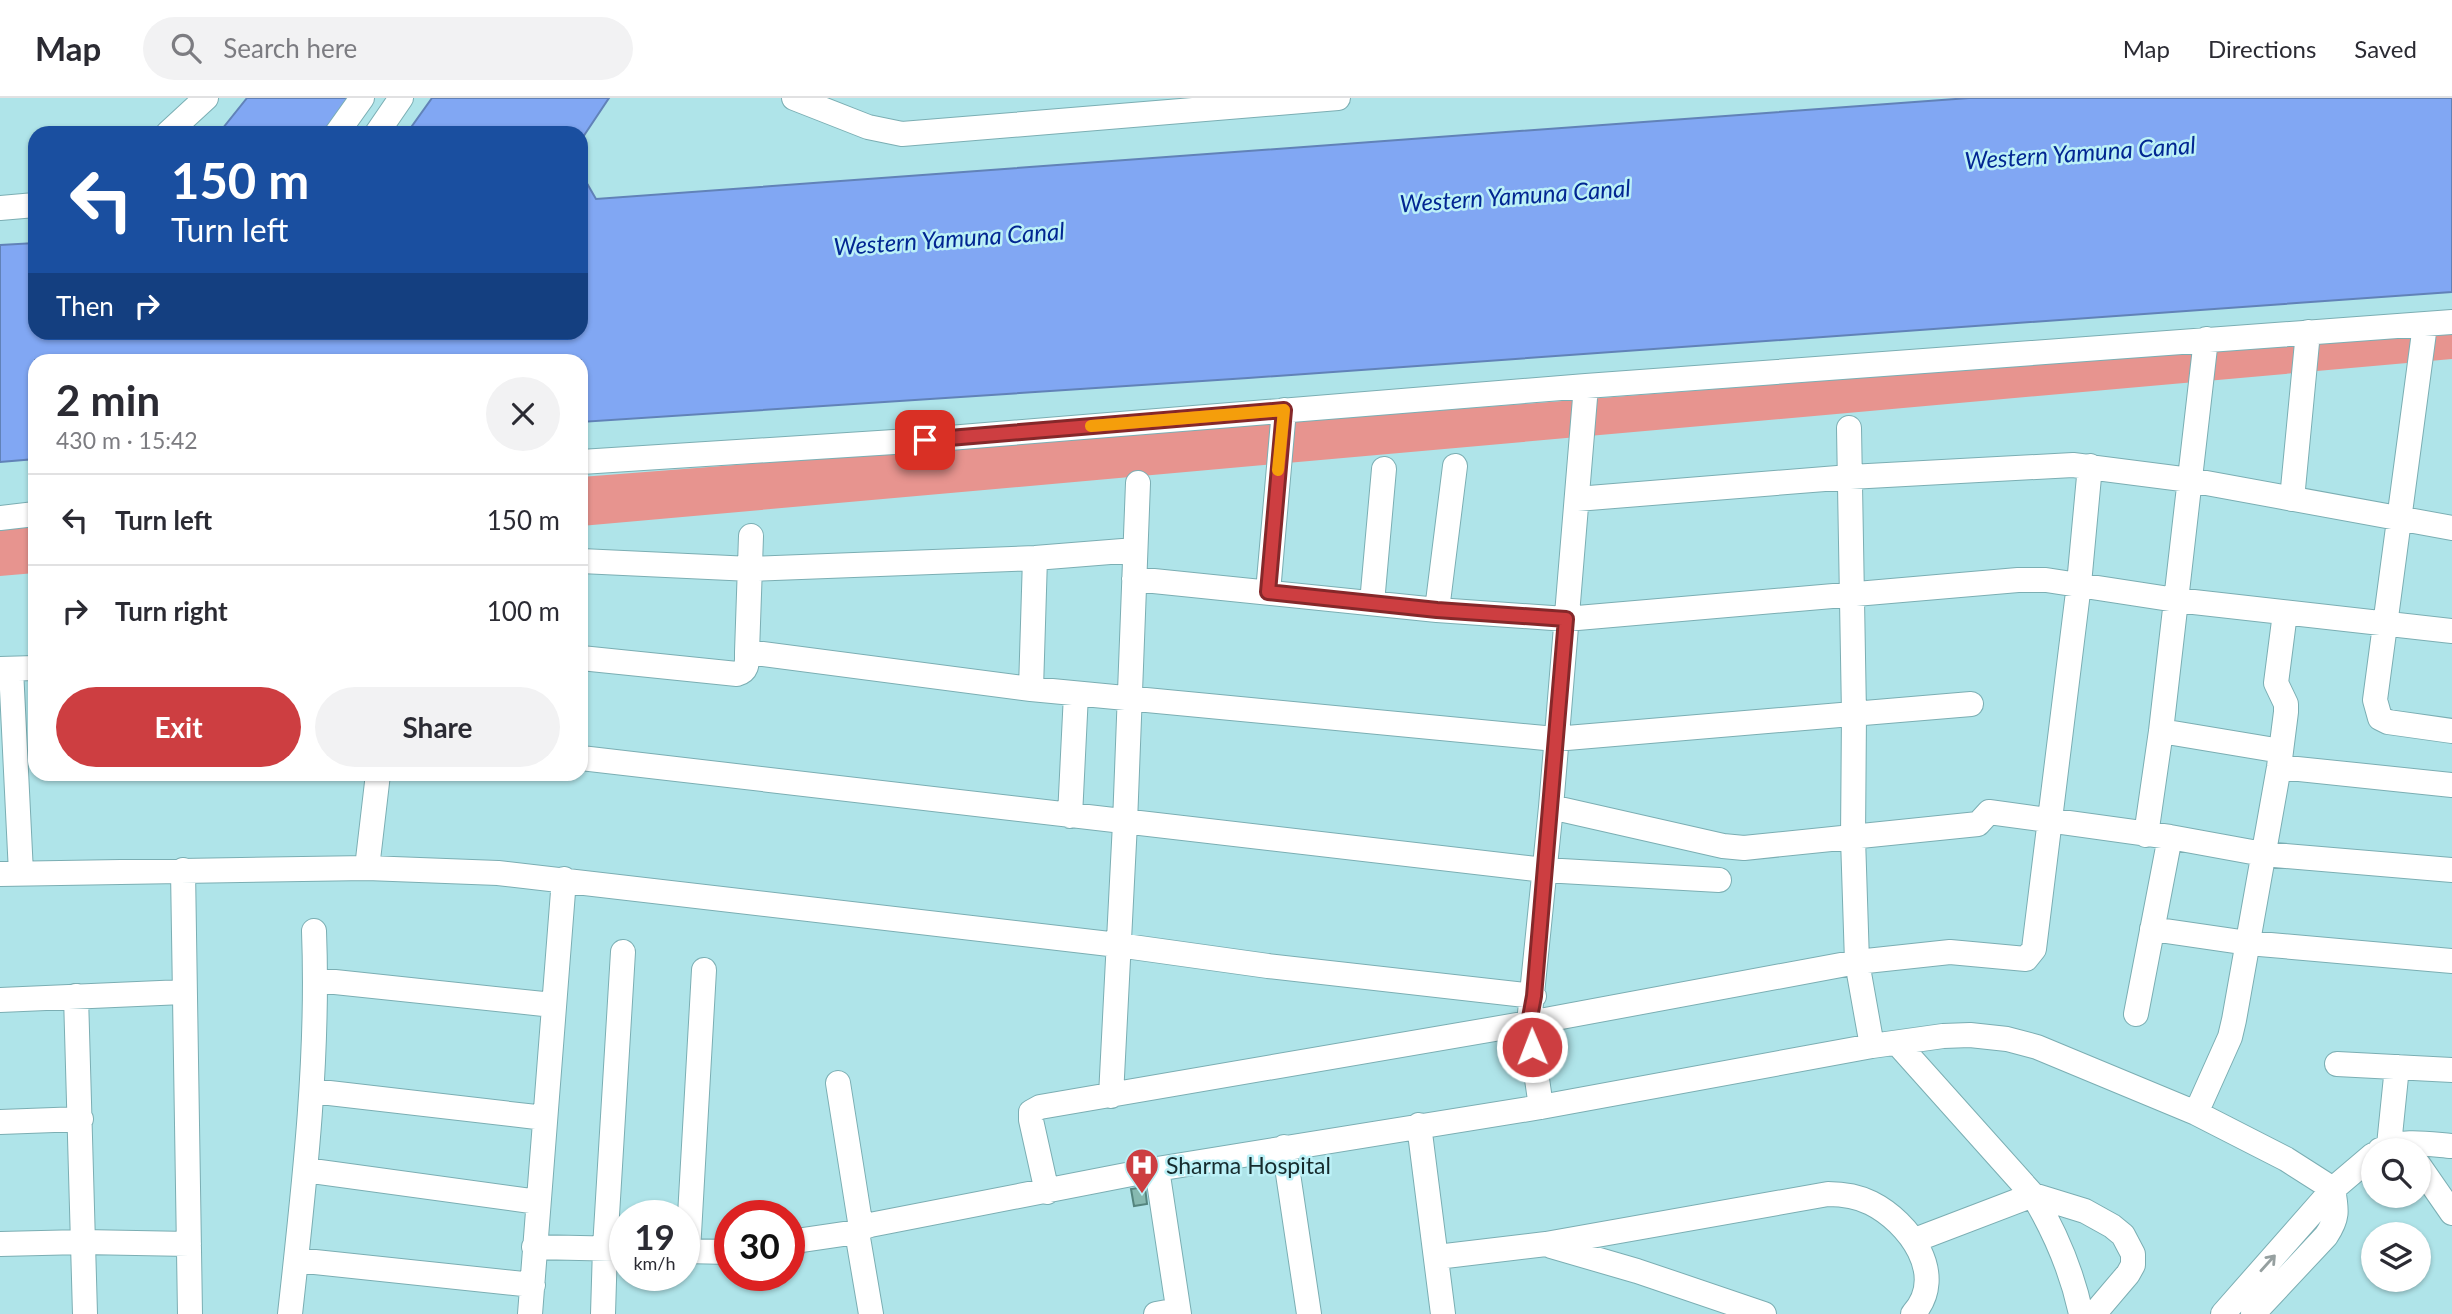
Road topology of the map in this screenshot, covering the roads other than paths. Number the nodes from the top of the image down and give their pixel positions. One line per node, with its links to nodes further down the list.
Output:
1 (206, 98): 6 (street)
2 (362, 98): 7 (street)
3 (401, 98): 8 (street)
4 (794, 98): 5 (street)
5 (1338, 98)
6 (176, 126)
7 (342, 126)
8 (382, 126)
9 (28, 206): 10 (street)
10 (0, 208)
11 (2452, 322): 12 (street)
12 (2425, 325): 13 (street); 29 (street)
13 (2308, 332): 14 (street); 26 (street)
14 (2206, 339): 15 (street); 23 (street)
15 (1586, 386): 16 (street); 25 (street)
16 (1284, 410): 18 (street); 38 (street)
17 (1849, 428): 22 (street)
18 (588, 462)
19 (1455, 466): 42 (street)
20 (2090, 466): 22 (street); 23 (street); 37 (street)
21 (1384, 469): 41 (street)
22 (1850, 477): 25 (street); 39 (street)
23 (2190, 480): 26 (street); 40 (street)
24 (1138, 483): 32 (street)
25 (1577, 499): 44 (street)
26 (2292, 499): 29 (street)
27 (28, 515): 28 (street)
28 (0, 518)
29 (2400, 518): 30 (street); 45 (street)
30 (2452, 528)
31 (751, 536): 35 (street)
32 (1135, 550): 33 (street); 36 (street)
33 (1035, 558): 35 (street); 50 (street)
34 (588, 561): 35 (street)
35 (751, 569): 47 (street)
36 (1134, 579): 38 (street); 52 (street)
37 (2078, 584): 39 (street); 40 (street); 65 (street)
38 (1268, 592): 41 (street)
39 (1851, 594): 44 (street); 54 (street)
40 (2176, 600): 43 (street); 55 (street)
41 (1372, 603): 42 (street)
42 (1437, 610): 44 (street)
43 (2285, 613): 45 (street); 59 (street)
44 (1566, 619): 57 (street)
45 (2384, 622): 46 (street); 56 (street)
46 (2452, 631)
47 (747, 652): 48 (street); 50 (street)
48 (588, 659)
49 (15, 668): 60 (street)
50 (1031, 689): 51 (street)
51 (1076, 694): 52 (street); 64 (street)
52 (1129, 699): 57 (street); 66 (street)
53 (1971, 704): 54 (street)
54 (1854, 714): 57 (street); 68 (street)
55 (2161, 731): 59 (street); 67 (street)
56 (2452, 731)
57 (1555, 739): 63 (street)
58 (588, 759): 64 (street)
59 (2280, 759): 62 (street); 69 (street)
60 (7, 767): 74 (street)
61 (378, 781): 70 (street)
62 (2452, 785)
63 (1551, 807): 68 (street); 72 (street)
64 (1070, 816): 66 (street)
65 (2048, 820): 67 (street); 68 (street); 83 (street)
66 (1125, 823): 72 (street); 80 (street)
67 (2158, 836): 69 (street); 77 (street)
68 (1853, 838): 83 (street)
69 (2263, 854): 73 (street); 79 (street)
70 (367, 868): 71 (street); 75 (street)
71 (183, 870): 74 (street); 86 (street)
72 (1544, 870): 76 (street); 88 (street)
73 (2452, 870)
74 (11, 873)
75 (564, 879): 80 (street); 90 (street)
76 (1719, 880)
77 (2152, 929): 79 (street); 91 (street)
78 (314, 931): 85 (street)
79 (2248, 943): 82 (street); 102 (street)
80 (1118, 944): 88 (street); 100 (street)
81 (623, 952): 118 (street)
82 (2452, 961)
83 (1857, 962): 92 (street); 94 (street)
84 (704, 970): 119 (street)
85 (316, 980): 90 (street); 99 (street)
86 (183, 992): 87 (street); 127 (street)
87 (76, 996): 89 (street); 104 (street)
88 (1534, 996): 92 (street)
89 (0, 1000)
90 (553, 1005): 103 (street)
91 (2136, 1014)
92 (1529, 1023): 100 (street); 101 (street)
93 (1897, 1043): 94 (street); 102 (street); 117 (street)
94 (1872, 1046): 101 (street)
95 (2337, 1063): 96 (street)
96 (2397, 1067): 97 (street); 107 (street)
97 (2452, 1070)
98 (838, 1083): 122 (street)
99 (312, 1091): 103 (street); 113 (street)
100 (1111, 1096): 116 (street)
101 (1541, 1107): 106 (street)
102 (2196, 1113): 115 (street)
103 (545, 1118): 120 (street)
104 (81, 1119): 105 (street); 125 (street)
105 (0, 1122)
106 (1419, 1125): 109 (street); 131 (street)
107 (2392, 1138)
108 (2452, 1146): 110 (street)
109 (1284, 1147): 111 (street); 142 (street)
110 (2431, 1147)
111 (1157, 1169): 116 (street); 135 (street)
112 (2361, 1169): 115 (street)
113 (305, 1170): 120 (street); 132 (street)
114 (2431, 1183): 121 (street)
115 (2333, 1189): 148 (street, one-way to 115); 149 (street)
116 (1048, 1192): 122 (street)
117 (2033, 1195): 124 (street); 146 (street); 147 (street)
118 (616, 1200)
119 (689, 1200)
120 (538, 1202): 129 (street)
121 (2452, 1213)
122 (859, 1230): 123 (street); 141 (street)
123 (805, 1239)
124 (1915, 1240): 128 (street); 145 (street)
125 (83, 1242): 126 (street); 127 (street); 136 (street)
126 (0, 1244)
127 (189, 1244): 137 (street)
128 (1546, 1244): 131 (street); 144 (street)
129 (534, 1247): 130 (street); 134 (street)
130 (609, 1249)
131 (1437, 1257): 143 (street)
132 (296, 1259): 134 (street); 138 (street)
133 (609, 1282): 140 (street)
134 (533, 1286): 139 (street)
135 (1171, 1313)
136 (85, 1314)
137 (190, 1314)
138 (290, 1314)
139 (530, 1314)
140 (603, 1314)
141 (871, 1314)
142 (1309, 1314)
143 (1443, 1314)
144 (1764, 1314)
145 (1913, 1314)
146 (2081, 1314)
147 (2094, 1314)
148 (2223, 1314)
149 (2253, 1314)

